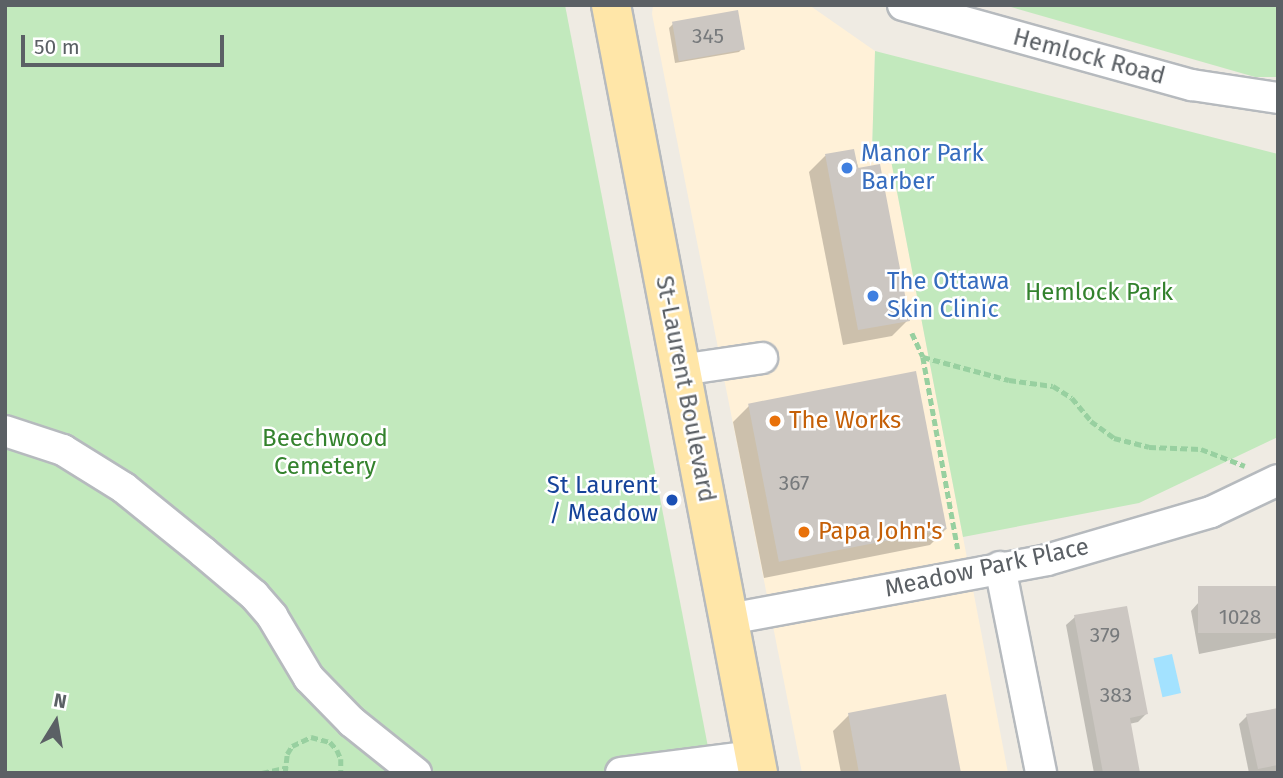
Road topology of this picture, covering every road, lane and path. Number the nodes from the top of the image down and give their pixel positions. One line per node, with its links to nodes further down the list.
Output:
1 (611, 5): 7 (main road, St-Laurent Boulevard)
2 (903, 5): 3 (street, Hemlock Road)
3 (1278, 98)
4 (912, 333): 5 (path)
5 (923, 357): 9 (path); 11 (path)
6 (762, 358): 7 (street)
7 (681, 370): 12 (main road, St-Laurent Boulevard)
8 (5, 431): 17 (street)
9 (1271, 483): 10 (street, Meadow Park Place)
10 (1000, 567): 11 (street, Meadow Park Place); 19 (street)
11 (963, 574): 12 (street, Meadow Park Place)
12 (729, 619): 13 (main road, St-Laurent Boulevard)
13 (756, 764): 18 (street)
14 (284, 771): 15 (path); 16 (path)
15 (262, 773)
16 (341, 773)
17 (416, 773)
18 (621, 773)
19 (1041, 773)

